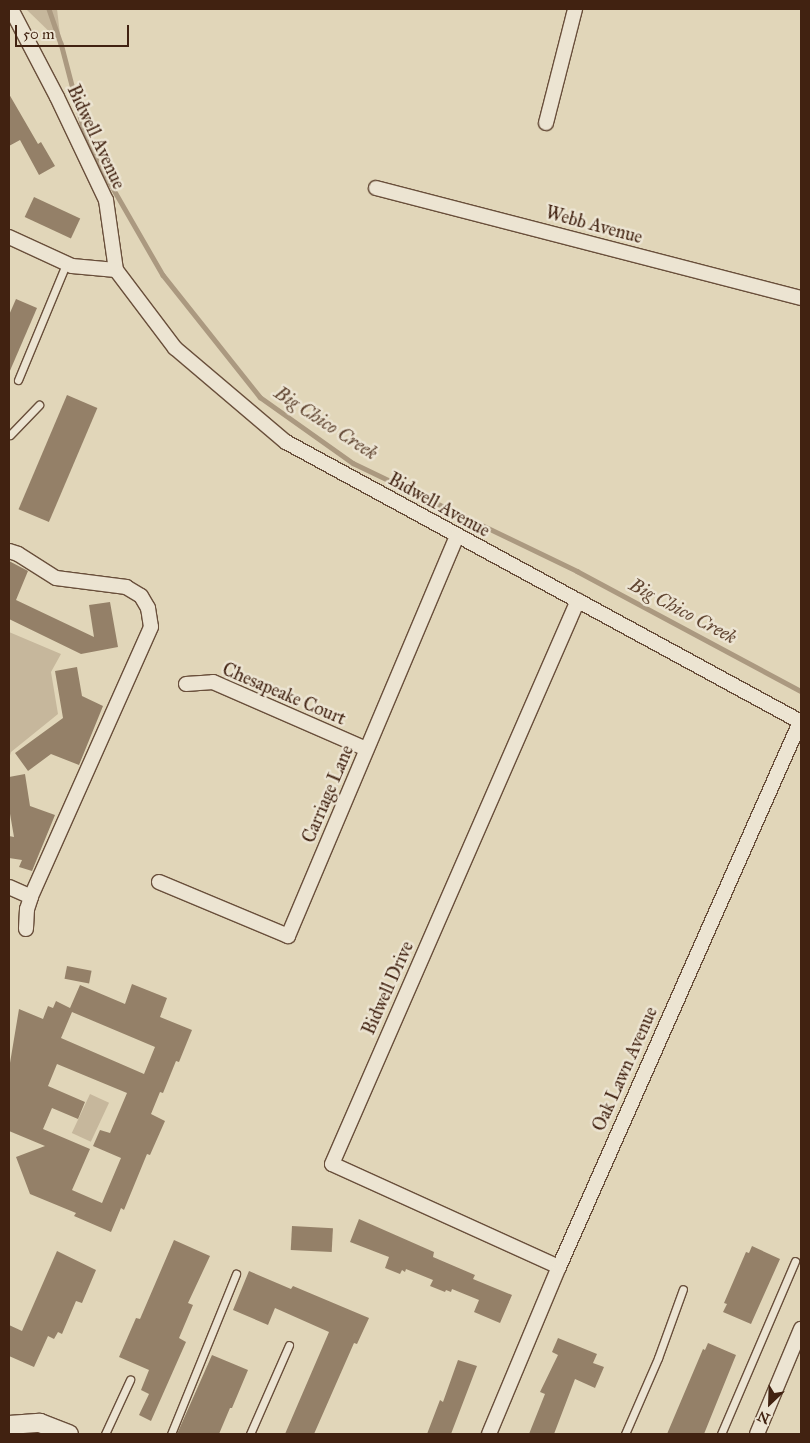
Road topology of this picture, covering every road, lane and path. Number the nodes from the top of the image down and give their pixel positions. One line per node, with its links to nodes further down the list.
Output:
1 (11, 9): 7 (street, Bidwell Avenue)
2 (575, 9): 3 (street)
3 (546, 123)
4 (376, 188): 8 (street, Webb Avenue)
5 (9, 237): 6 (street)
6 (66, 264): 7 (street); 9 (lane)
7 (116, 270): 12 (street, Bidwell Avenue)
8 (801, 298)
9 (18, 380)
10 (38, 405): 11 (lane)
11 (9, 436)
12 (456, 536): 14 (street, Bidwell Avenue); 17 (street, Carriage Lane)
13 (9, 551): 20 (street)
14 (578, 600): 16 (street, Bidwell Avenue); 23 (street, Bidwell Drive)
15 (186, 684): 17 (street, Chesapeake Court)
16 (800, 722): 23 (street, Oak Lawn Avenue)
17 (366, 749): 18 (street, Carriage Lane)
18 (159, 882)
19 (9, 888): 20 (street)
20 (31, 897): 21 (street)
21 (26, 929)
22 (796, 1261): 36 (lane)
23 (558, 1267): 34 (street, Oak Lawn Avenue)
24 (236, 1274): 32 (lane)
25 (683, 1289): 35 (lane)
26 (799, 1338): 37 (street)
27 (289, 1345): 33 (lane)
28 (130, 1380): 31 (lane)
29 (9, 1425): 30 (street)
30 (69, 1434)
31 (105, 1434)
32 (170, 1434)
33 (250, 1434)
34 (489, 1434)
35 (625, 1434)
36 (721, 1434)
37 (757, 1434)

